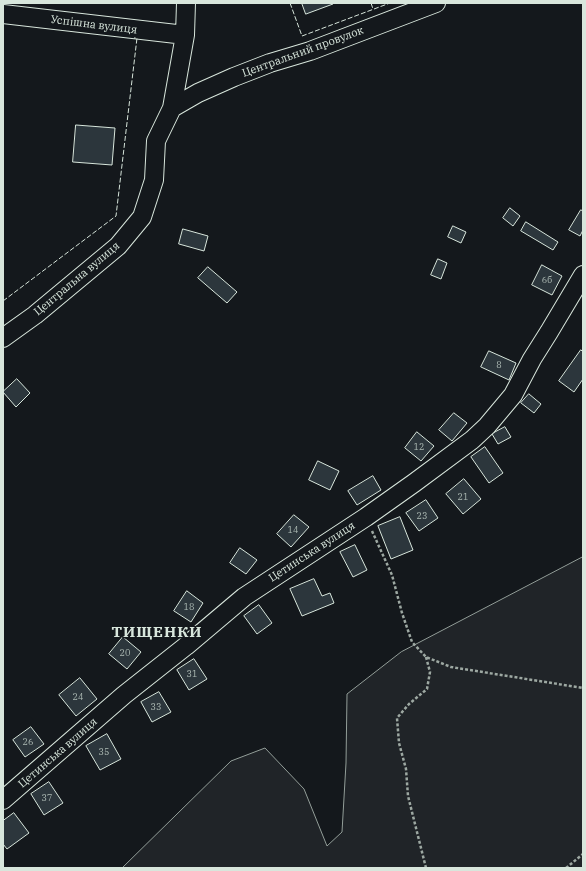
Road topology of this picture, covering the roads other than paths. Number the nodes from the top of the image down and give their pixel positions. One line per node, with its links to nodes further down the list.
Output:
1 (186, 3): 4 (street, Центральна вулиця)
2 (436, 3): 5 (street, Центральний провулок)
3 (3, 14): 4 (street, Успішна вулиця)
4 (185, 35): 5 (street, Центральна вулиця)
5 (172, 108): 7 (street, Центральна вулиця)
6 (583, 275): 8 (street, Цетинська вулиця)
7 (3, 338)
8 (3, 800)

